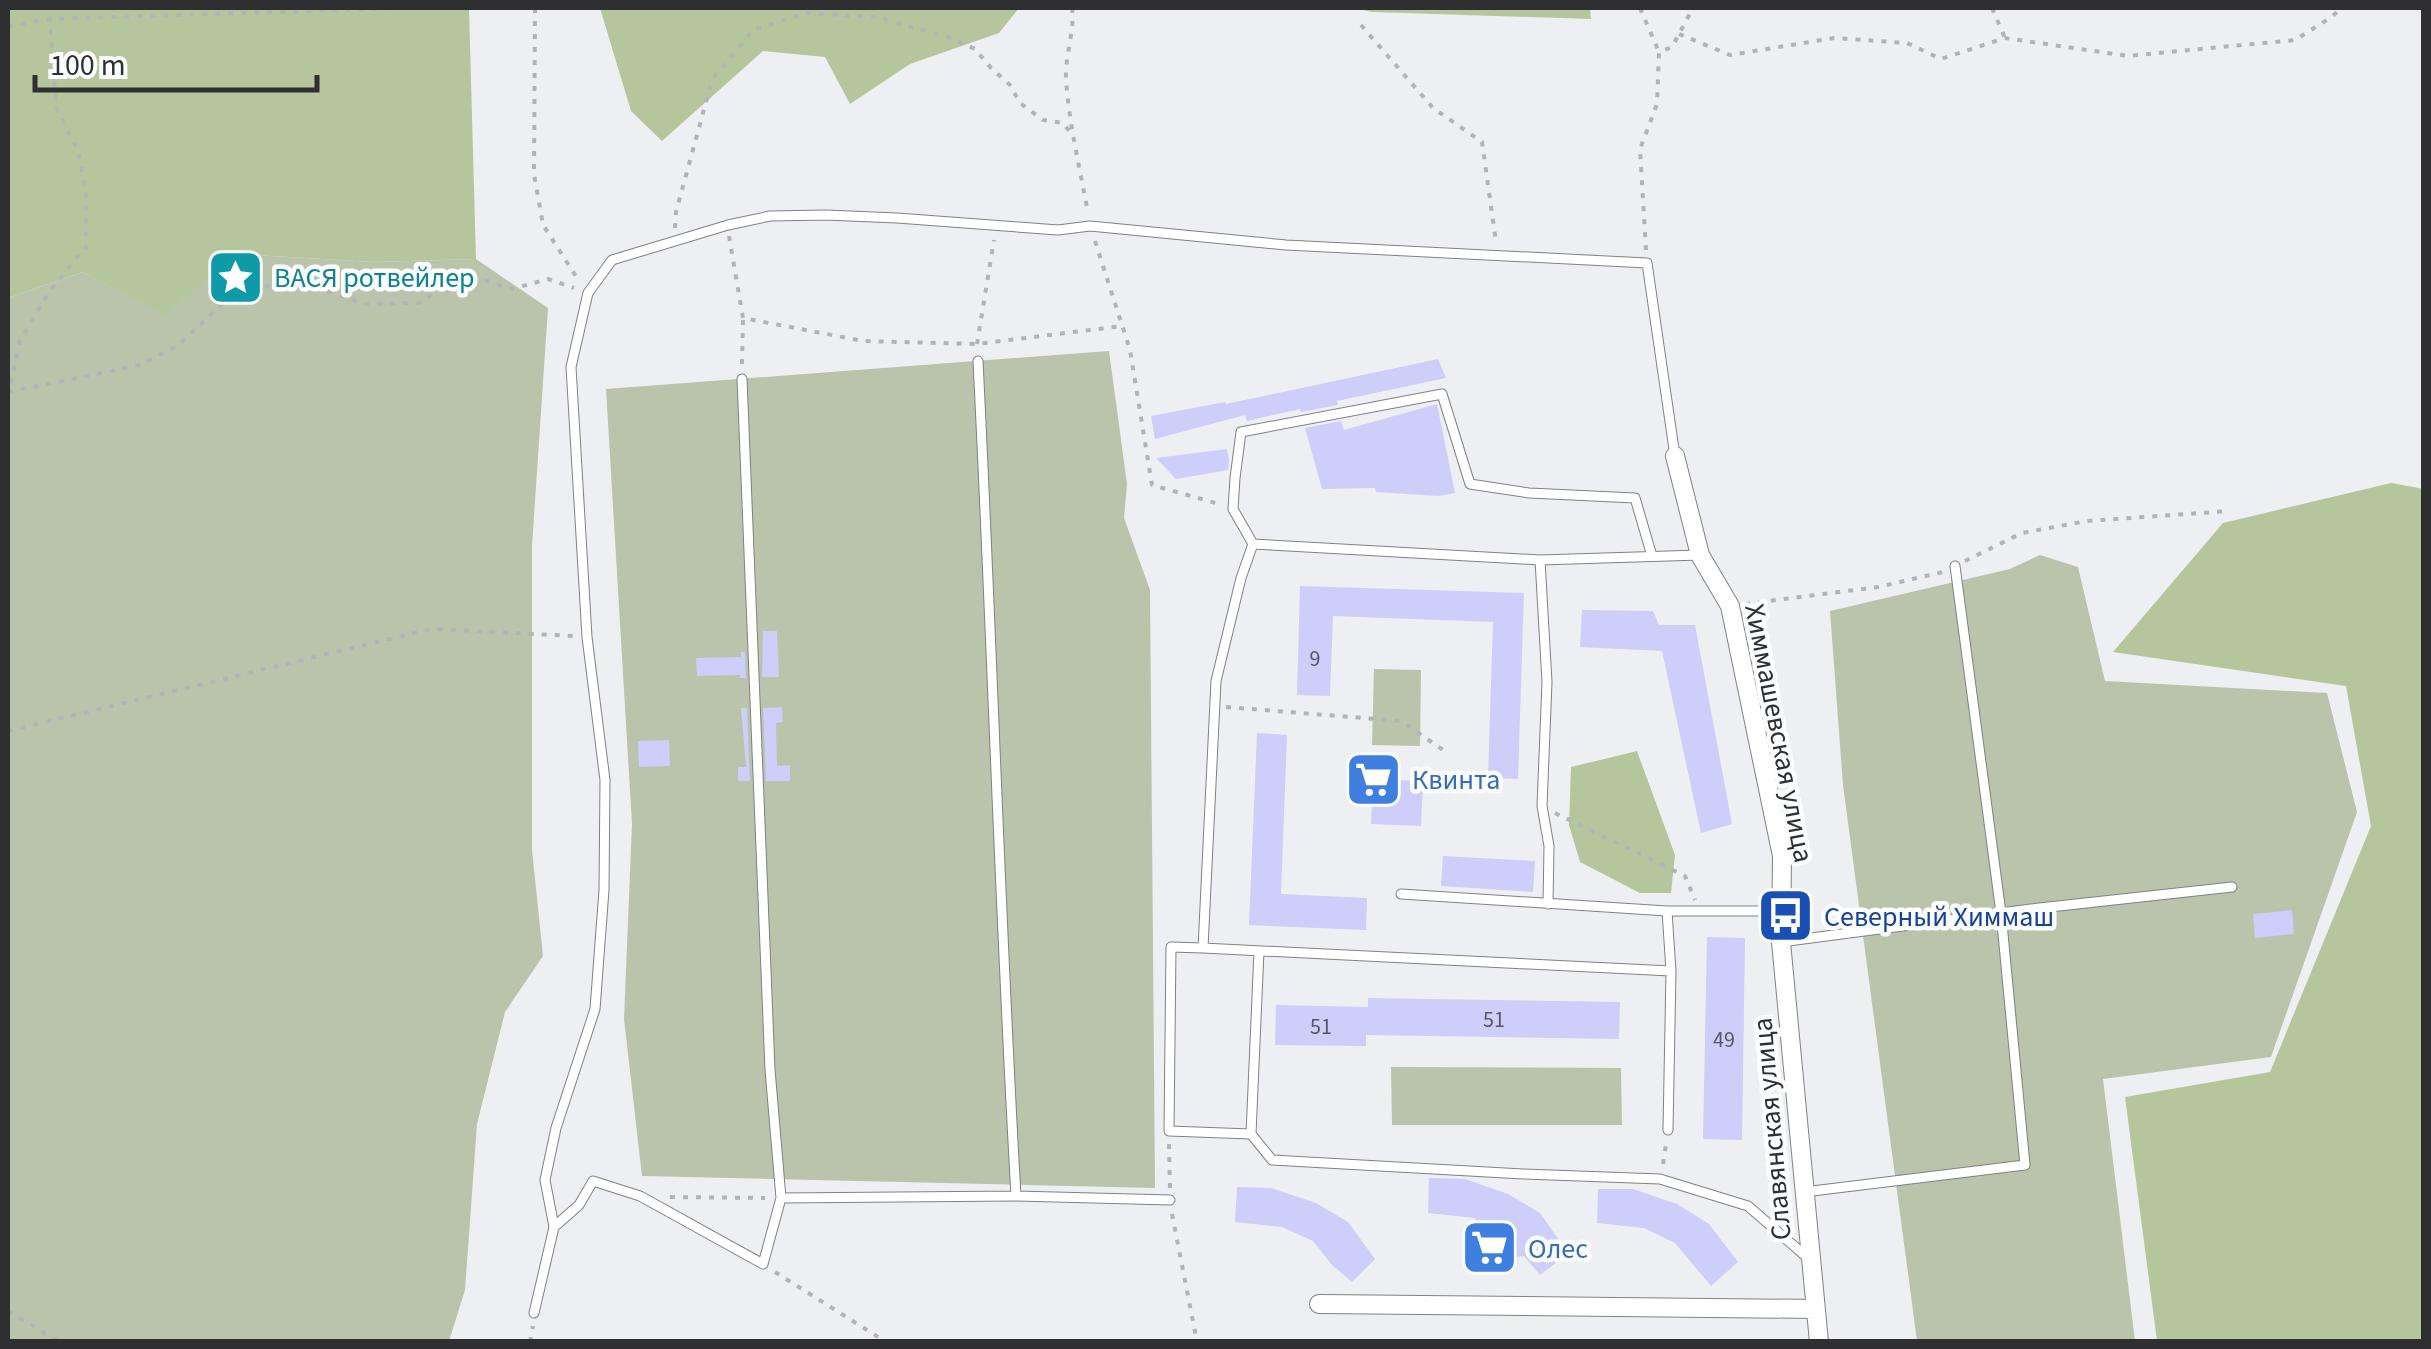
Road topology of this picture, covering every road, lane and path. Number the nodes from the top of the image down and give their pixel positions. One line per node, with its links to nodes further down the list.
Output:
1 (48, 8): 12 (path)
2 (404, 8): 12 (path)
3 (535, 8): 25 (path)
4 (870, 8): 11 (path)
5 (1072, 8): 18 (path)
6 (1640, 8): 17 (path)
7 (1693, 8): 15 (path)
8 (1992, 8): 16 (path)
9 (2342, 8): 16 (path)
10 (808, 10): 11 (path); 22 (path)
11 (877, 17): 18 (path)
12 (49, 19): 14 (path); 31 (path)
13 (1361, 25): 23 (path)
14 (8, 26)
15 (1679, 34): 16 (path); 17 (path)
16 (2005, 38)
17 (1659, 52): 24 (path)
18 (1074, 136): 21 (path)
19 (728, 225): 20 (lane); 22 (lane); 26 (path)
20 (997, 225): 21 (lane); 28 (path)
21 (1090, 226): 23 (lane); 27 (path)
22 (674, 242): 25 (lane)
23 (1498, 256): 24 (lane)
24 (1647, 264): 32 (lane)
25 (588, 294): 31 (path); 41 (lane)
26 (743, 318): 28 (path); 30 (path)
27 (1122, 326): 28 (path); 33 (path)
28 (977, 344)
29 (978, 361): 63 (lane)
30 (742, 379): 64 (lane)
31 (8, 393)
32 (1675, 456): 36 (street, Химмашевская улица)
33 (1234, 508): 35 (lane); 37 (lane)
34 (2229, 511): 39 (path)
35 (1253, 544): 38 (lane); 42 (lane)
36 (1700, 555): 37 (lane); 40 (street, Химмашевская улица)
37 (1652, 556): 38 (lane)
38 (1540, 560): 45 (lane)
39 (1956, 566): 40 (path); 52 (lane)
40 (1730, 606): 51 (street, Химмашевская улица)
41 (588, 636): 43 (path); 66 (lane)
42 (1214, 706): 44 (path); 54 (lane)
43 (8, 731)
44 (1446, 752)
45 (1542, 806): 48 (lane); 50 (path)
46 (2232, 887): 52 (lane)
47 (1401, 894): 48 (lane)
48 (1548, 904): 49 (lane)
49 (1667, 910): 50 (lane); 56 (lane)
50 (1700, 910): 51 (lane)
51 (1782, 911): 53 (street, Славянская улица)
52 (2001, 913): 53 (lane); 61 (lane)
53 (1781, 942): 61 (street, Славянская улица)
54 (1203, 948): 55 (lane); 58 (lane)
55 (1258, 951): 56 (lane); 59 (lane)
56 (1671, 972): 57 (lane)
57 (1668, 1130): 60 (path)
58 (1169, 1131): 59 (lane); 65 (path)
59 (1251, 1134): 60 (lane)
60 (1660, 1179): 67 (lane)
61 (1804, 1192): 67 (street, Славянская улица)
62 (640, 1196): 64 (path); 66 (lane); 68 (lane)
63 (1016, 1196): 64 (lane); 65 (lane)
64 (780, 1198): 68 (lane)
65 (1170, 1200): 77 (path)
66 (554, 1227): 72 (lane)
67 (1811, 1261): 70 (street, Славянская улица)
68 (762, 1264): 76 (path)
69 (1319, 1304): 70 (street)
70 (1816, 1309): 78 (street, Славянская улица)
71 (8, 1311): 74 (path)
72 (534, 1314)
73 (532, 1333): 75 (path)
74 (60, 1342)
75 (523, 1342)
76 (886, 1342)
77 (1197, 1342)
78 (1819, 1342)

